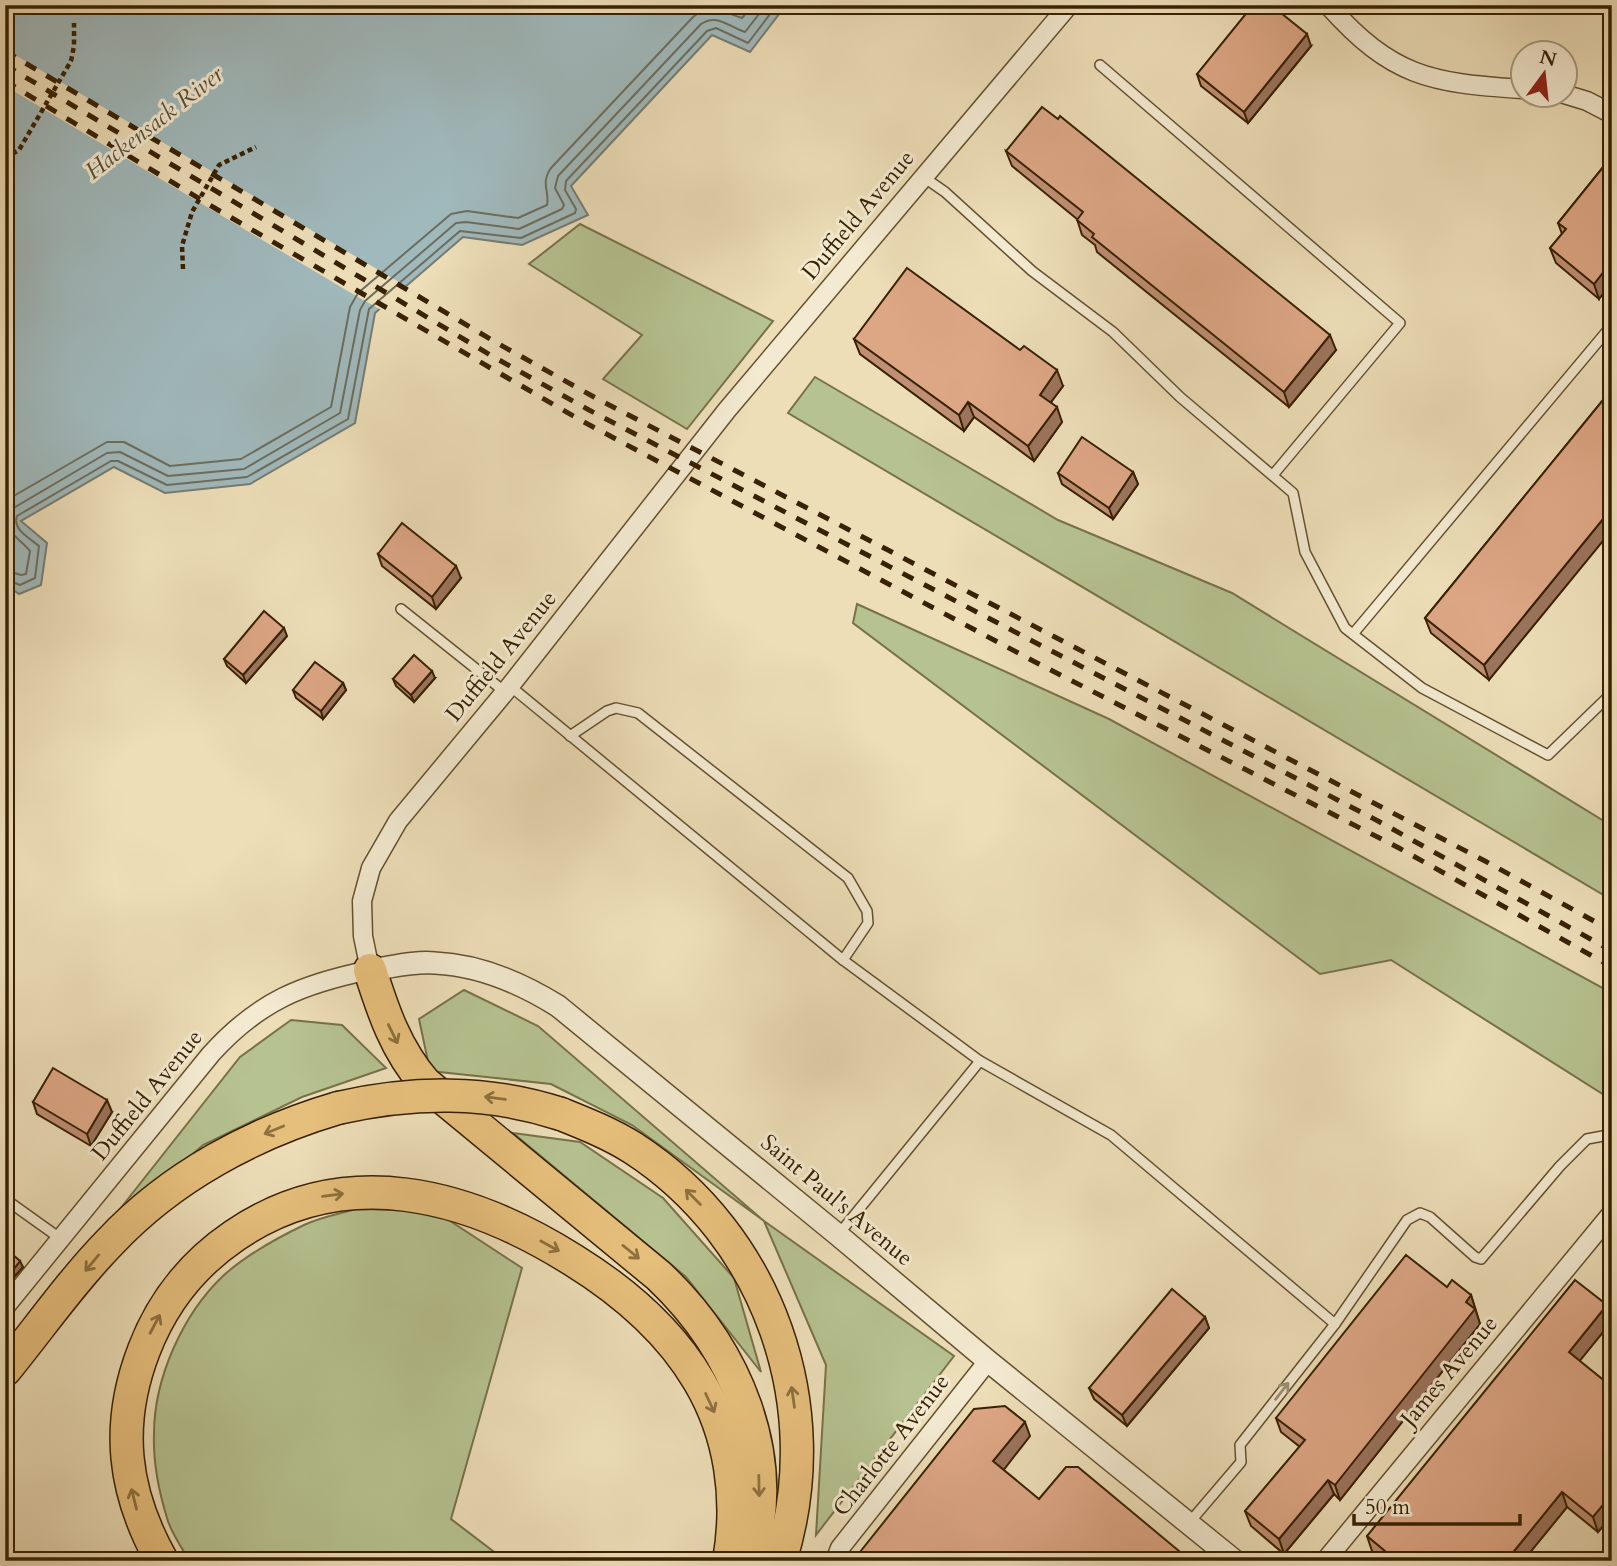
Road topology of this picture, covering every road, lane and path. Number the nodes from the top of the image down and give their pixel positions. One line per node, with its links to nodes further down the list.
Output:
1 (1069, 5): 10 (street, Duffield Avenue)
2 (1328, 5): 5 (street)
3 (74, 23): 9 (path)
4 (1100, 65): 13 (lane)
5 (1508, 88)
6 (1578, 98): 7 (street)
7 (1612, 114)
8 (256, 147): 11 (path)
9 (5, 158)
10 (922, 176): 13 (lane); 16 (street, Duffield Avenue)
11 (183, 269)
12 (1612, 325): 15 (lane)
13 (1273, 475): 15 (lane)
14 (401, 609): 16 (lane)
15 (1353, 634): 17 (lane)
16 (507, 689): 18 (lane); 20 (street, Duffield Avenue)
17 (1612, 693)
18 (570, 736): 19 (lane); 19 (lane)
19 (843, 960): 21 (lane)
20 (370, 970): 25 (street, Saint Paul's Avenue); 26 (street, Duffield Avenue); 34 (highway, one-way to 34)
21 (980, 1061): 25 (lane); 28 (lane)
22 (1612, 1140): 28 (lane)
23 (5, 1199): 26 (lane)
24 (1612, 1213): 38 (street, James Avenue)
25 (838, 1234): 29 (street, Saint Paul's Avenue)
26 (61, 1239): 27 (street, Duffield Avenue)
27 (5, 1307)
28 (1335, 1324): 31 (lane, one-way to 28)
29 (988, 1361): 31 (street, Saint Paul's Avenue); 36 (street, Charlotte Avenue)
30 (5, 1370): 35 (highway, one-way to 30, bridge)
31 (1189, 1524): 37 (street, Saint Paul's Avenue)
32 (162, 1561): 33 (highway, one-way to 33)
33 (729, 1561)
34 (749, 1561)
35 (780, 1561)
36 (835, 1561)
37 (1235, 1561)
38 (1325, 1561)

